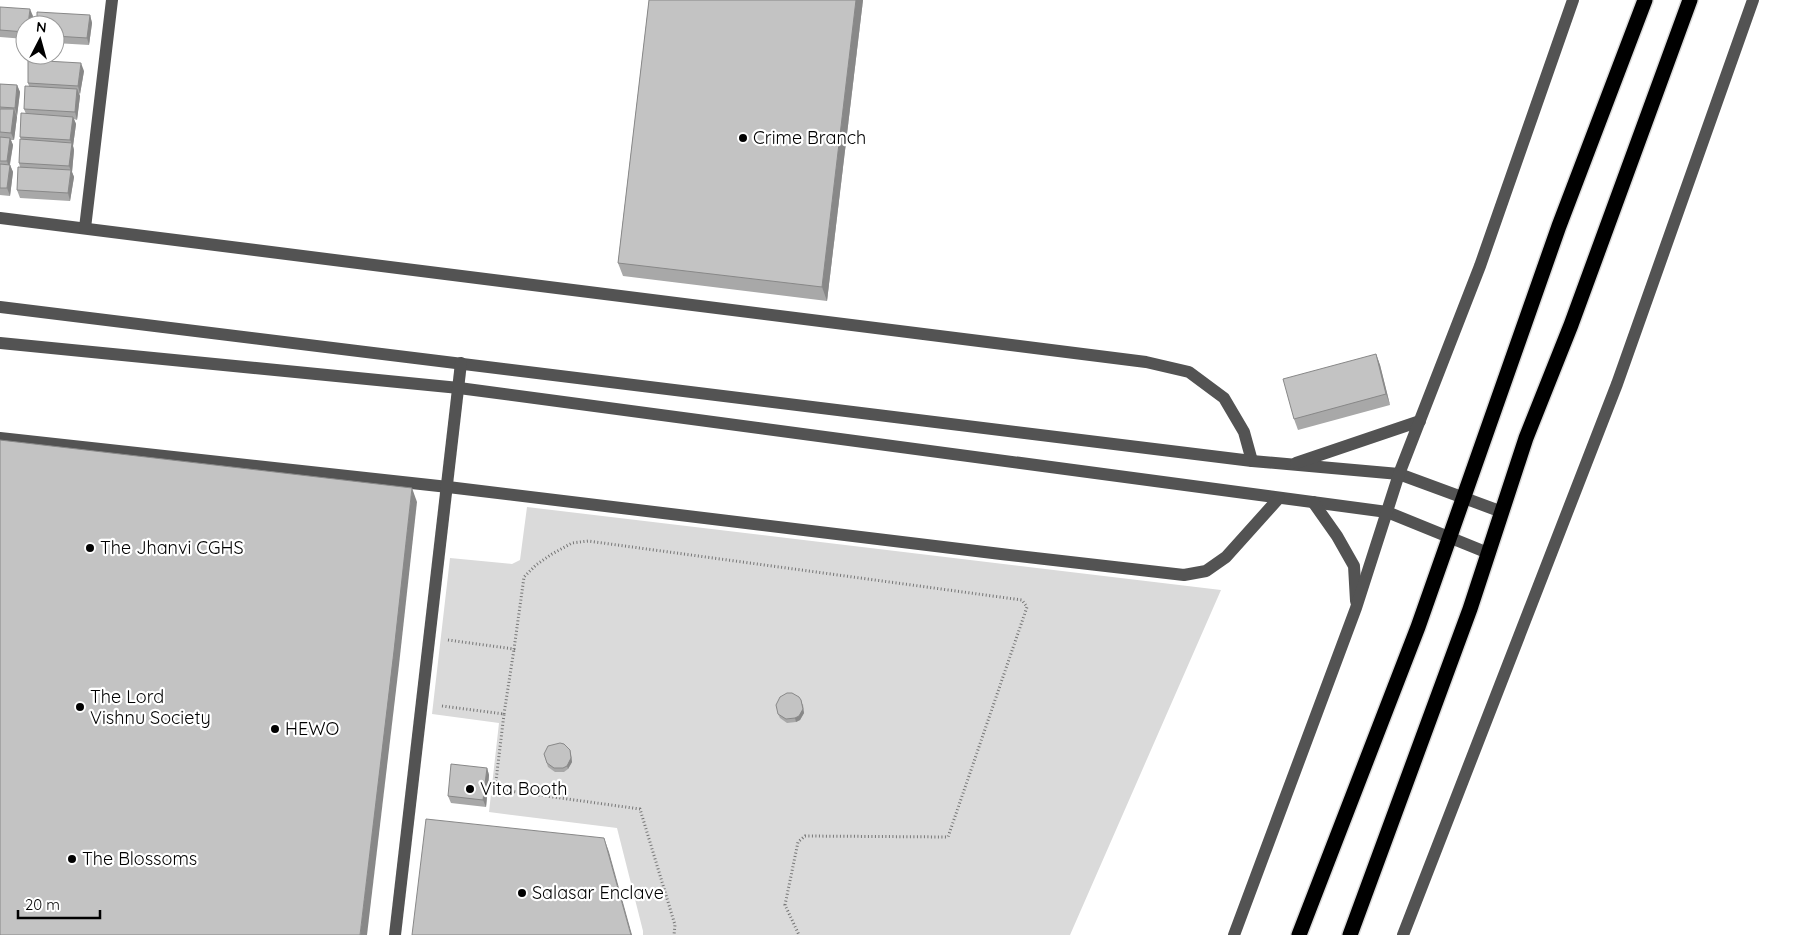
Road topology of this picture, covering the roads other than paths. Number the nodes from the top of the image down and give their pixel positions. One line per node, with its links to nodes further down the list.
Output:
1 (112, 0): 7 (street)
2 (1573, 0): 12 (street)
3 (1645, 0): 19 (highway)
4 (1690, 0): 22 (highway)
5 (1753, 0): 30 (street)
6 (0, 218): 7 (street)
7 (85, 228): 14 (street)
8 (0, 307): 10 (street)
9 (0, 343): 11 (street)
10 (461, 363): 11 (street); 14 (street)
11 (459, 388): 17 (street); 18 (street)
12 (1420, 421): 15 (street); 16 (street)
13 (0, 438): 17 (street)
14 (1252, 460): 15 (street)
15 (1291, 464): 16 (street)
16 (1399, 474): 19 (street); 21 (street)
17 (448, 488): 18 (street); 26 (street)
18 (1279, 498): 20 (street)
19 (1464, 498): 22 (street); 23 (highway)
20 (1313, 502): 21 (street); 25 (street)
21 (1387, 512): 23 (street); 25 (street)
22 (1502, 512): 24 (highway)
23 (1450, 538): 24 (street); 28 (highway)
24 (1488, 553): 29 (highway)
25 (1356, 608): 27 (street)
26 (395, 935)
27 (1234, 935)
28 (1299, 935)
29 (1350, 935)
30 (1403, 935)

